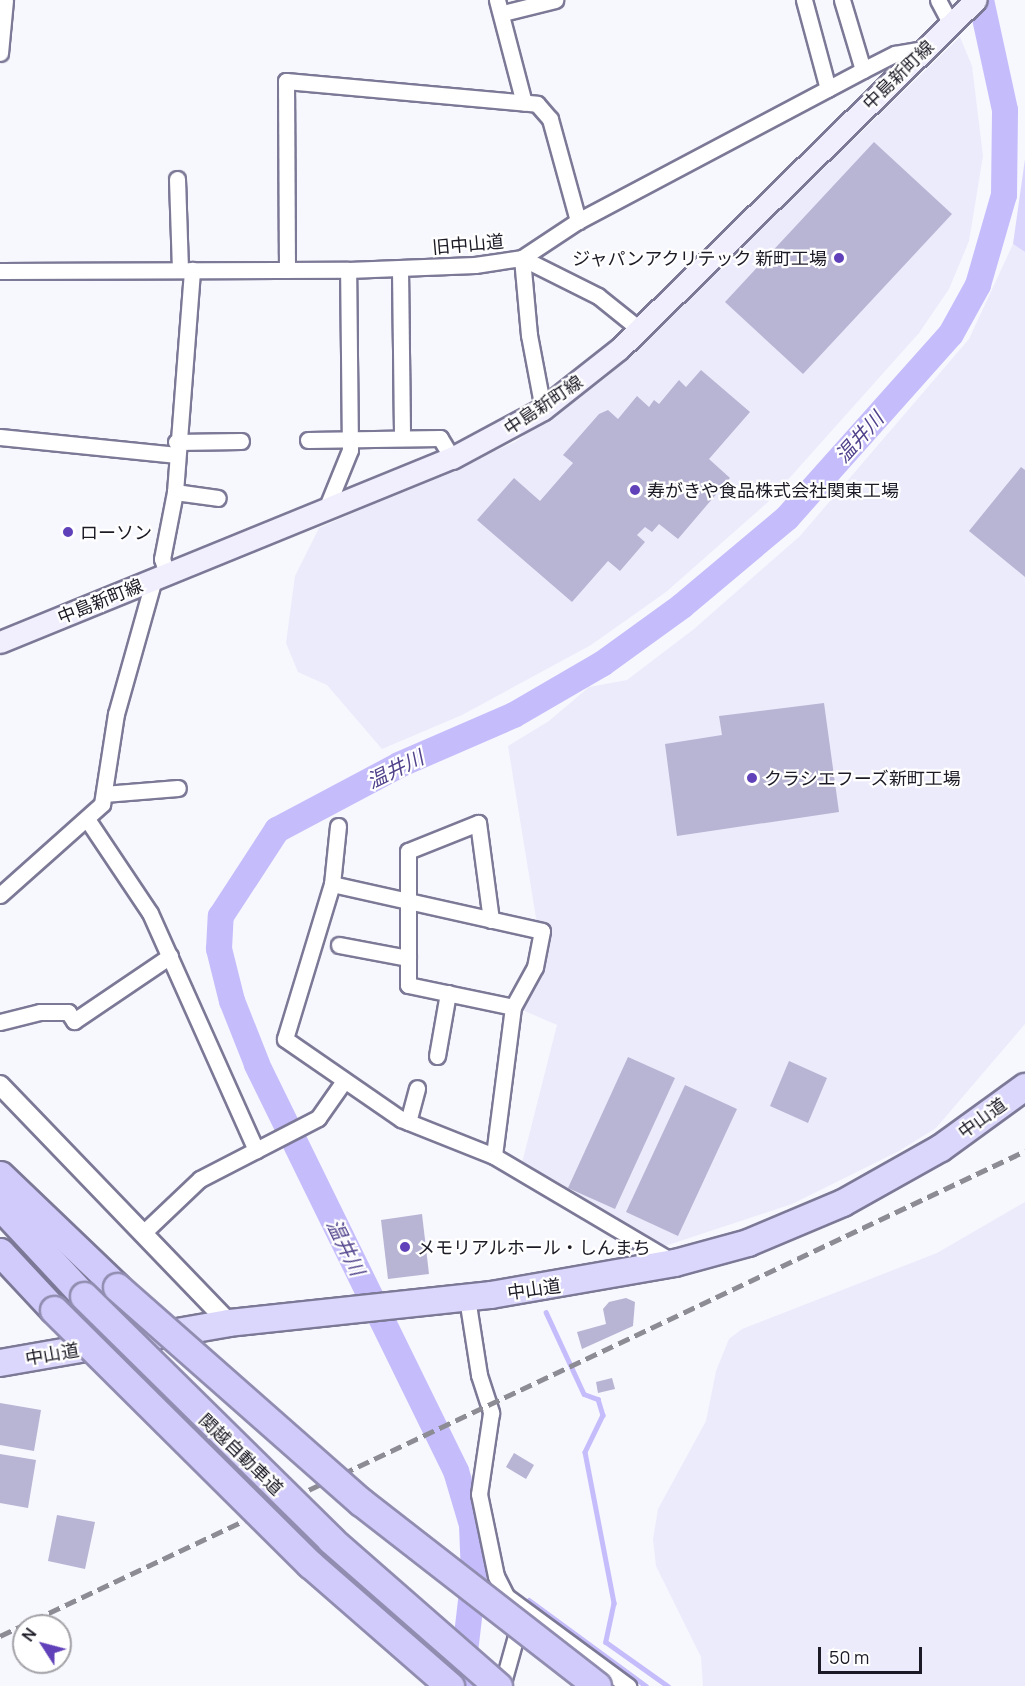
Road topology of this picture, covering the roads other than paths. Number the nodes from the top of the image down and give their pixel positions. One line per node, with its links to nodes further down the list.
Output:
1 (5, 0): 10 (street)
2 (555, 0): 7 (street)
3 (804, 0): 12 (street)
4 (842, 0): 11 (street)
5 (938, 0): 8 (street)
6 (976, 0): 8 (main road, 中島新町線)
7 (500, 6): 13 (street)
8 (955, 20): 9 (main road, 中島新町線)
9 (923, 49): 11 (street, 旧中山道); 22 (main road, 中島新町線)
10 (0, 52)
11 (863, 70): 12 (street, 旧中山道)
12 (828, 89): 15 (street, 旧中山道)
13 (524, 103): 15 (street); 19 (street)
14 (177, 178): 18 (street)
15 (578, 221): 16 (street, 旧中山道)
16 (522, 258): 17 (street, 旧中山道); 22 (street); 23 (street)
17 (400, 268): 20 (street, 旧中山道); 25 (street)
18 (186, 269): 19 (street, 旧中山道); 21 (street, 旧中山道); 29 (street)
19 (287, 270): 20 (street, 旧中山道)
20 (348, 270): 27 (street)
21 (0, 271)
22 (639, 329): 23 (main road, 中島新町線)
23 (543, 409): 30 (main road, 中島新町線)
24 (0, 437): 29 (street)
25 (402, 438): 27 (street); 30 (street)
26 (308, 440): 27 (street)
27 (351, 440): 33 (street)
28 (241, 441): 29 (street)
29 (177, 448): 31 (street)
30 (452, 458): 33 (main road, 中島新町線)
31 (175, 492): 32 (street); 34 (street)
32 (218, 498)
33 (326, 509): 34 (main road, 中島新町線)
34 (161, 576): 35 (main road, 中島新町線); 37 (street)
35 (0, 642)
36 (178, 788): 37 (street)
37 (104, 794): 38 (street)
38 (87, 819): 41 (street); 45 (street)
39 (338, 826): 40 (street)
40 (332, 884): 42 (street); 51 (street)
41 (0, 895)
42 (408, 900): 43 (street); 43 (street); 46 (street)
43 (491, 920): 48 (street)
44 (339, 945): 46 (street)
45 (170, 956): 49 (street); 56 (street)
46 (408, 958): 47 (street)
47 (448, 993): 48 (street); 50 (street)
48 (513, 1007): 57 (street)
49 (0, 1022)
50 (436, 1056)
51 (344, 1081): 55 (street); 56 (street)
52 (0, 1085): 60 (street)
53 (1025, 1087): 62 (highway, 中山道)
54 (417, 1088): 55 (street)
55 (408, 1122): 57 (street)
56 (258, 1148): 60 (street)
57 (494, 1156): 62 (street)
58 (0, 1175): 71 (highway, bridge)
59 (0, 1206): 70 (highway, 関越自動車道, bridge)
60 (142, 1234): 64 (street)
61 (0, 1252): 66 (highway, 関越自動車道, bridge)
62 (675, 1263): 63 (highway, 中山道)
63 (467, 1298): 64 (highway, 中山道); 67 (street)
64 (229, 1323): 65 (highway, 中山道)
65 (0, 1363)
66 (144, 1402): 68 (highway, bridge); 69 (highway, 関越自動車道, bridge)
67 (506, 1596): 70 (street); 72 (street)
68 (425, 1686)
69 (450, 1686)
70 (500, 1686)
71 (597, 1686)
72 (628, 1686)

